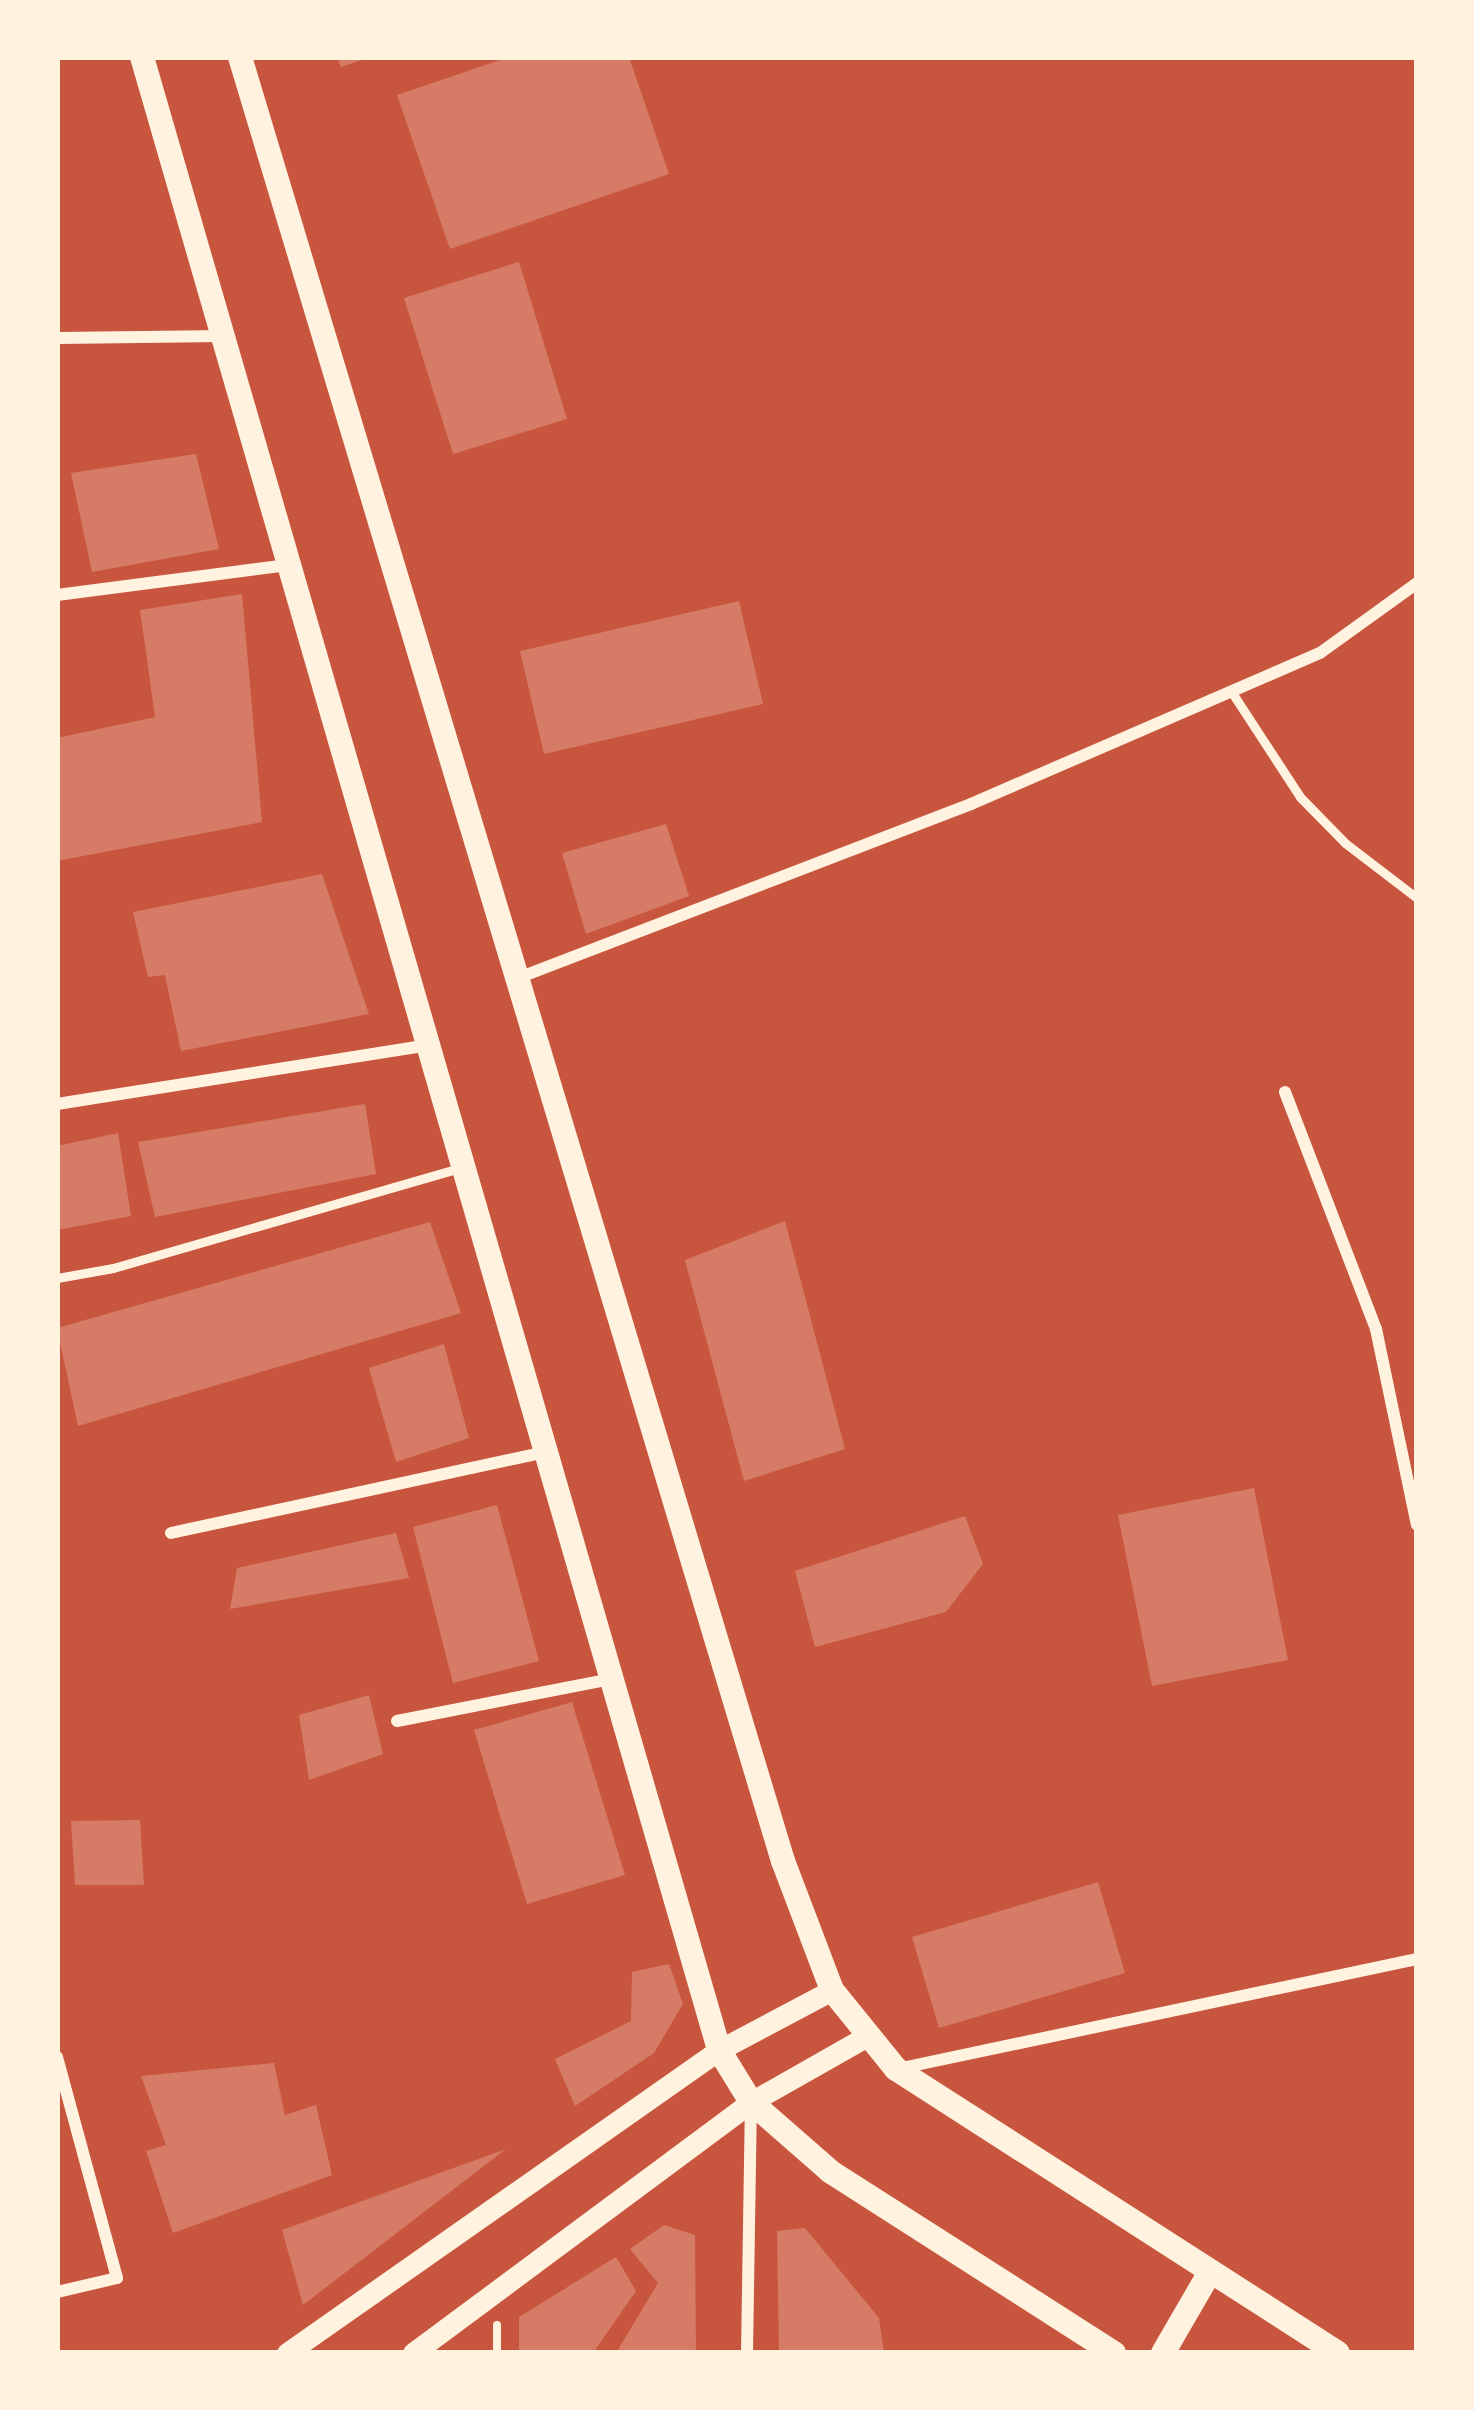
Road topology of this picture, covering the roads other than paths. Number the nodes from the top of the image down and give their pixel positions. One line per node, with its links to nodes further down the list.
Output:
1 (142, 57): 3 (main road)
2 (240, 57): 10 (main road)
3 (225, 336): 4 (street); 5 (main road)
4 (57, 338)
5 (292, 565): 7 (street); 11 (main road)
6 (1417, 583): 8 (street)
7 (57, 595)
8 (1231, 691): 9 (lane); 10 (street)
9 (1417, 898)
10 (518, 977): 22 (main road)
11 (430, 1045): 13 (street); 14 (main road)
12 (1285, 1092): 17 (street)
13 (57, 1104)
14 (465, 1167): 15 (lane); 16 (main road)
15 (57, 1278)
16 (547, 1451): 18 (street); 19 (main road)
17 (1417, 1525)
18 (171, 1533)
19 (612, 1679): 20 (street); 24 (main road)
20 (397, 1720)
21 (1417, 1959): 26 (street)
22 (832, 1990): 23 (main road); 24 (street)
23 (867, 2036): 26 (main road); 27 (street)
24 (719, 2050): 27 (main road); 30 (street)
25 (57, 2056): 29 (street)
26 (896, 2069): 28 (main road)
27 (751, 2102): 31 (street); 32 (street); 33 (main road)
28 (1210, 2272): 34 (main road); 35 (main road)
29 (57, 2292)
30 (286, 2353)
31 (413, 2353)
32 (747, 2353)
33 (1114, 2353)
34 (1162, 2353)
35 (1338, 2353)

